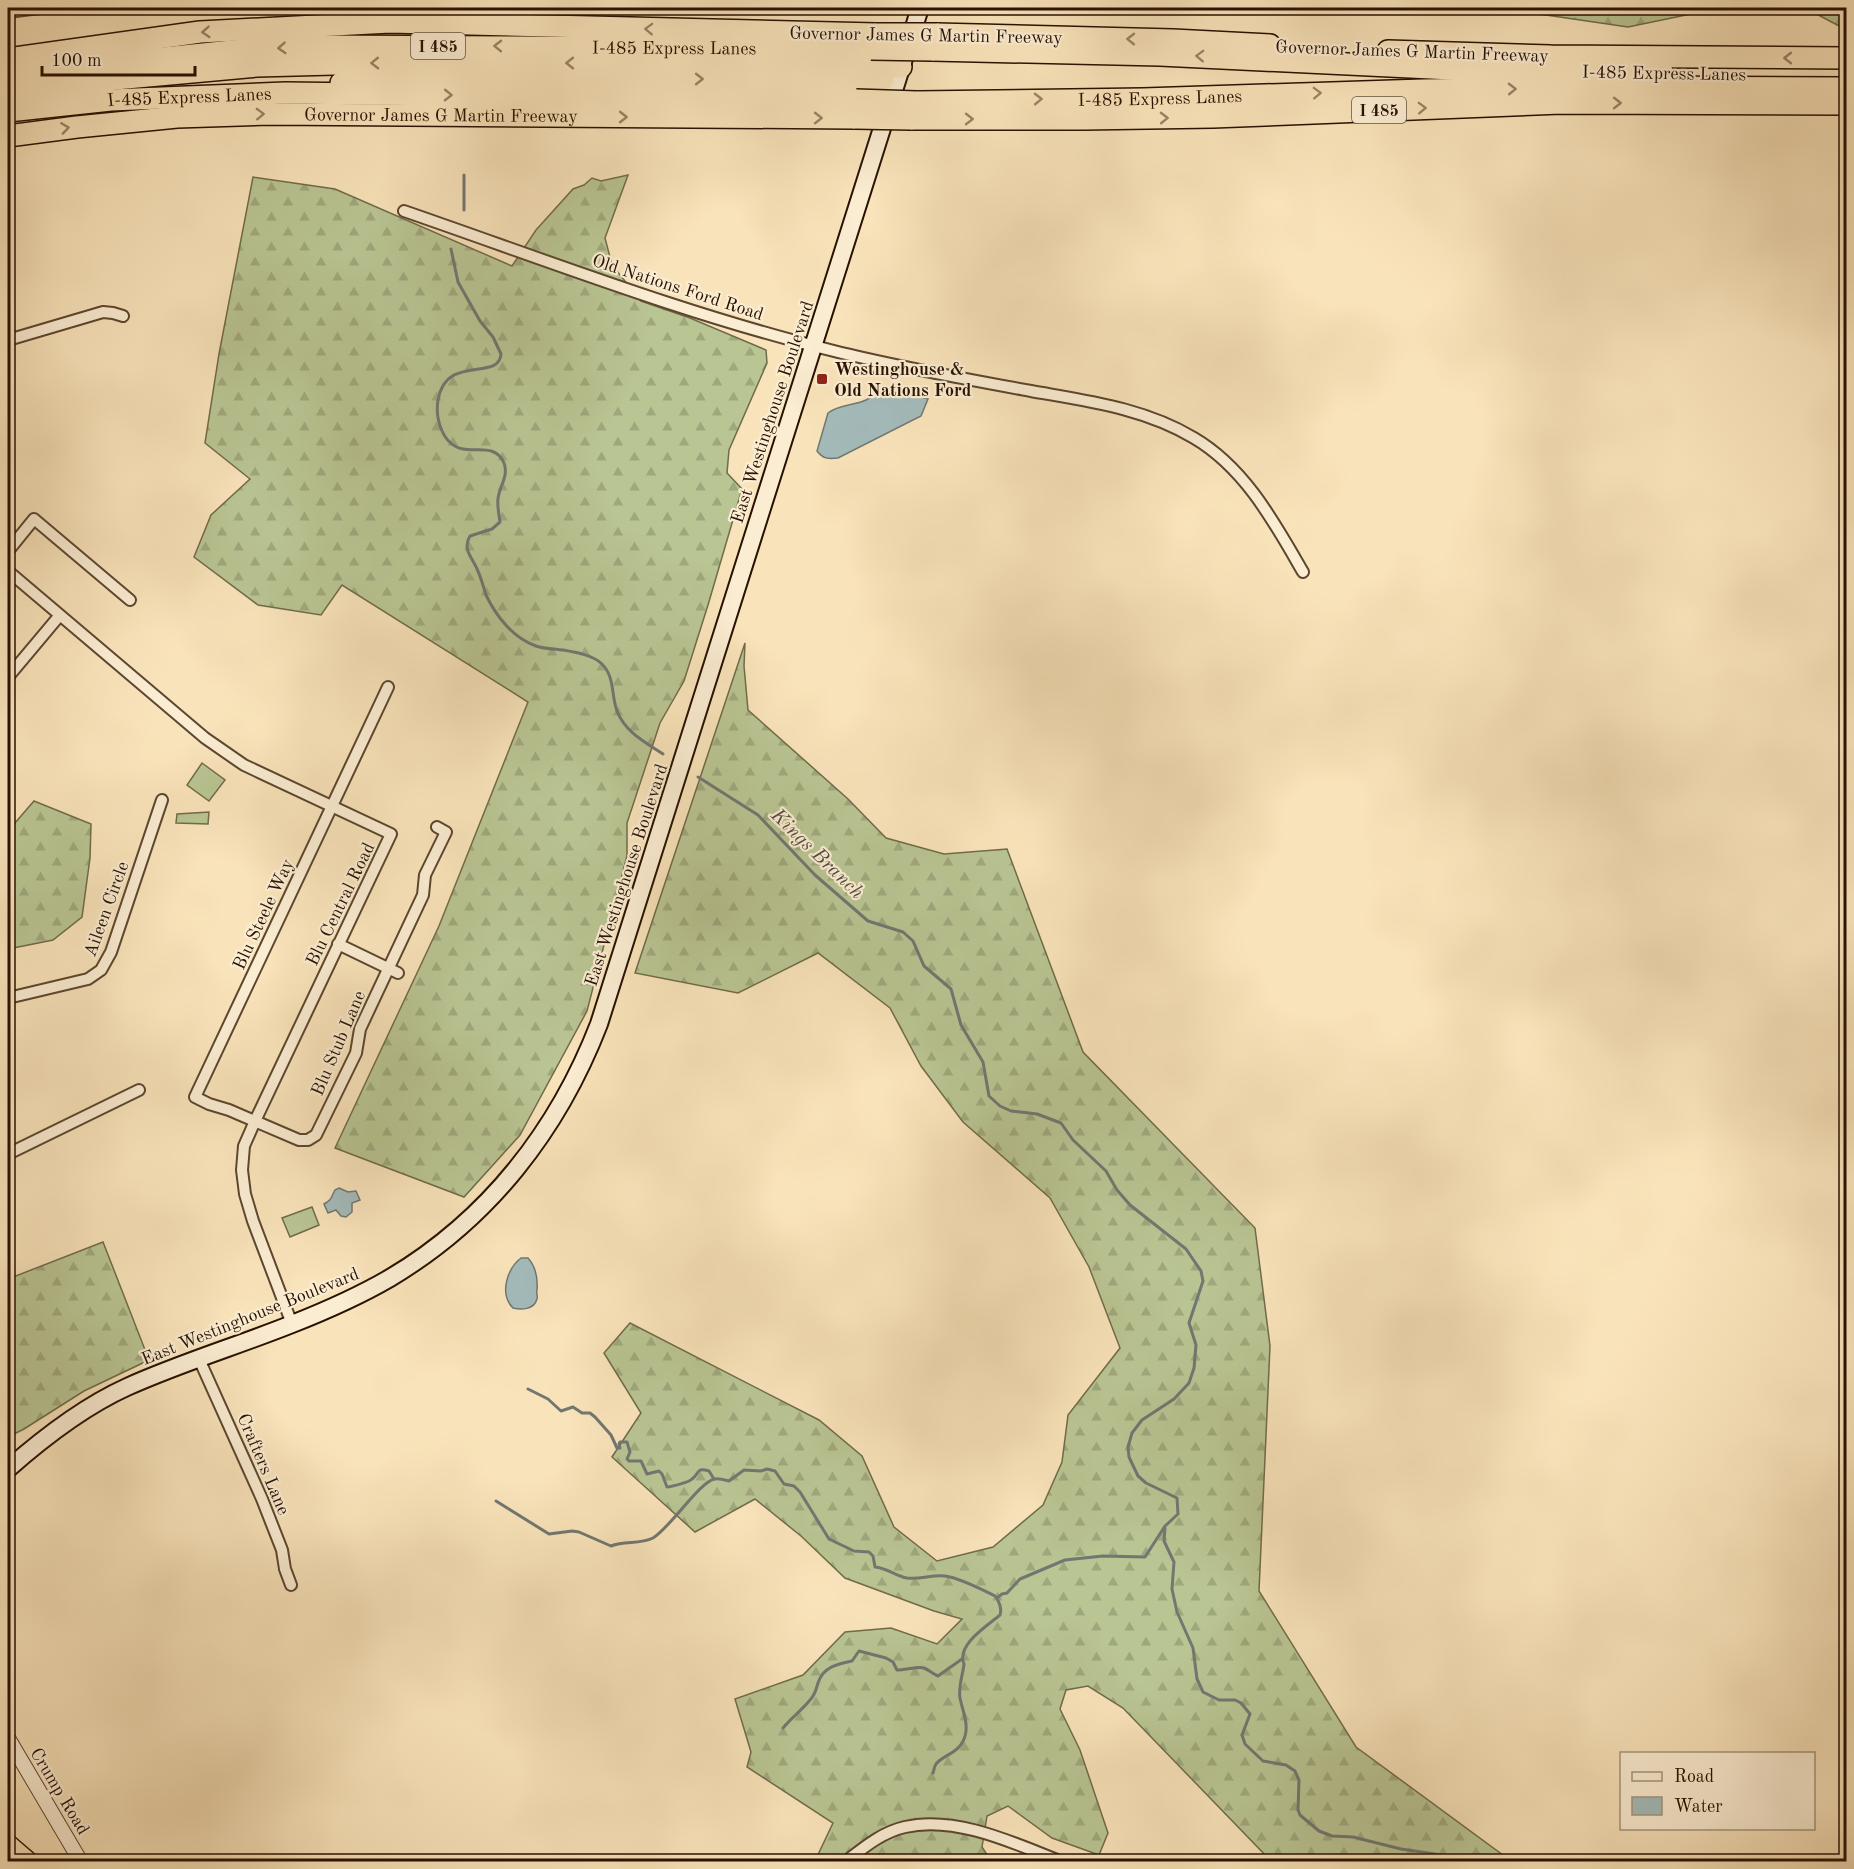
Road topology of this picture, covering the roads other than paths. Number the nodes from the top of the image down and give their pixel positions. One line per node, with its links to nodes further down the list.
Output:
1 (39, 8): 3 (street)
2 (920, 8): 10 (main road, East Westinghouse Boulevard)
3 (8, 12)
4 (390, 22): 5 (highway, Governor James G Martin Freeway / I 485, one-way to 4); 7 (highway); 9 (highway, Governor James G Martin Freeway / I 485, one-way to 9)
5 (874, 41): 6 (highway, Governor James G Martin Freeway / I 485, bridge); 7 (highway, I-485 Express Lanes / I 485, one-way to 7)
6 (934, 42): 8 (highway, Governor James G Martin Freeway / I 485, one-way to 6); 11 (highway, I-485 Express Lanes / I 485, one-way to 6)
7 (313, 46): 12 (highway, I-485 Express Lanes / I 485, one-way to 12)
8 (1846, 58)
9 (8, 59)
10 (899, 74): 14 (highway, one-way to 10); 15 (highway, one-way to 15); 26 (main road, East Westinghouse Boulevard)
11 (1846, 74)
12 (8, 80)
13 (1846, 88): 16 (highway, I-485 Express Lanes / I 485, one-way to 13)
14 (285, 93): 18 (highway, I-485 Express Lanes / I 485, one-way to 18); 20 (highway, I-485 Express Lanes / I 485)
15 (8, 94)
16 (1143, 99): 19 (highway, I-485 Express Lanes / I 485, one-way to 16); 21 (highway)
17 (1846, 104): 21 (highway, Governor James G Martin Freeway / I 485, one-way to 17)
18 (856, 109): 19 (highway, Governor James G Martin Freeway / I 485, bridge); 22 (highway, Governor James G Martin Freeway / I 485, one-way to 18)
19 (914, 110): 21 (highway, Governor James G Martin Freeway / I 485, one-way to 21)
20 (8, 111)
21 (1326, 112)
22 (8, 136)
23 (404, 212): 26 (street, Old Nations Ford Road)
24 (123, 316): 25 (street)
25 (8, 340)
26 (814, 346): 29 (street, Old Nations Ford Road); 43 (main road, East Westinghouse Boulevard)
27 (8, 551): 30 (street)
28 (8, 571): 31 (street, Blu Central Road)
29 (1303, 572)
30 (130, 600)
31 (60, 615): 32 (street); 35 (street, Blu Central Road)
32 (8, 677)
33 (388, 687): 35 (street, Blu Steele Way)
34 (162, 800): 39 (street, Aileen Circle)
35 (332, 806): 37 (street, Blu Central Road); 41 (street, Blu Steele Way)
36 (437, 828): 38 (street, Blu Stub Lane)
37 (338, 944): 38 (street); 41 (street, Blu Central Road)
38 (394, 970): 41 (street, Blu Stub Lane)
39 (8, 998)
40 (139, 1090): 42 (street)
41 (255, 1121): 43 (street, Blu Central Road)
42 (8, 1154)
43 (292, 1324): 44 (main road, East Westinghouse Boulevard)
44 (199, 1359): 45 (main road, East Westinghouse Boulevard); 46 (street, Crafters Lane)
45 (8, 1469)
46 (291, 1584)
47 (8, 1738): 48 (street, Crump Road)
48 (81, 1862)
49 (845, 1862): 50 (street)
50 (1062, 1862)

